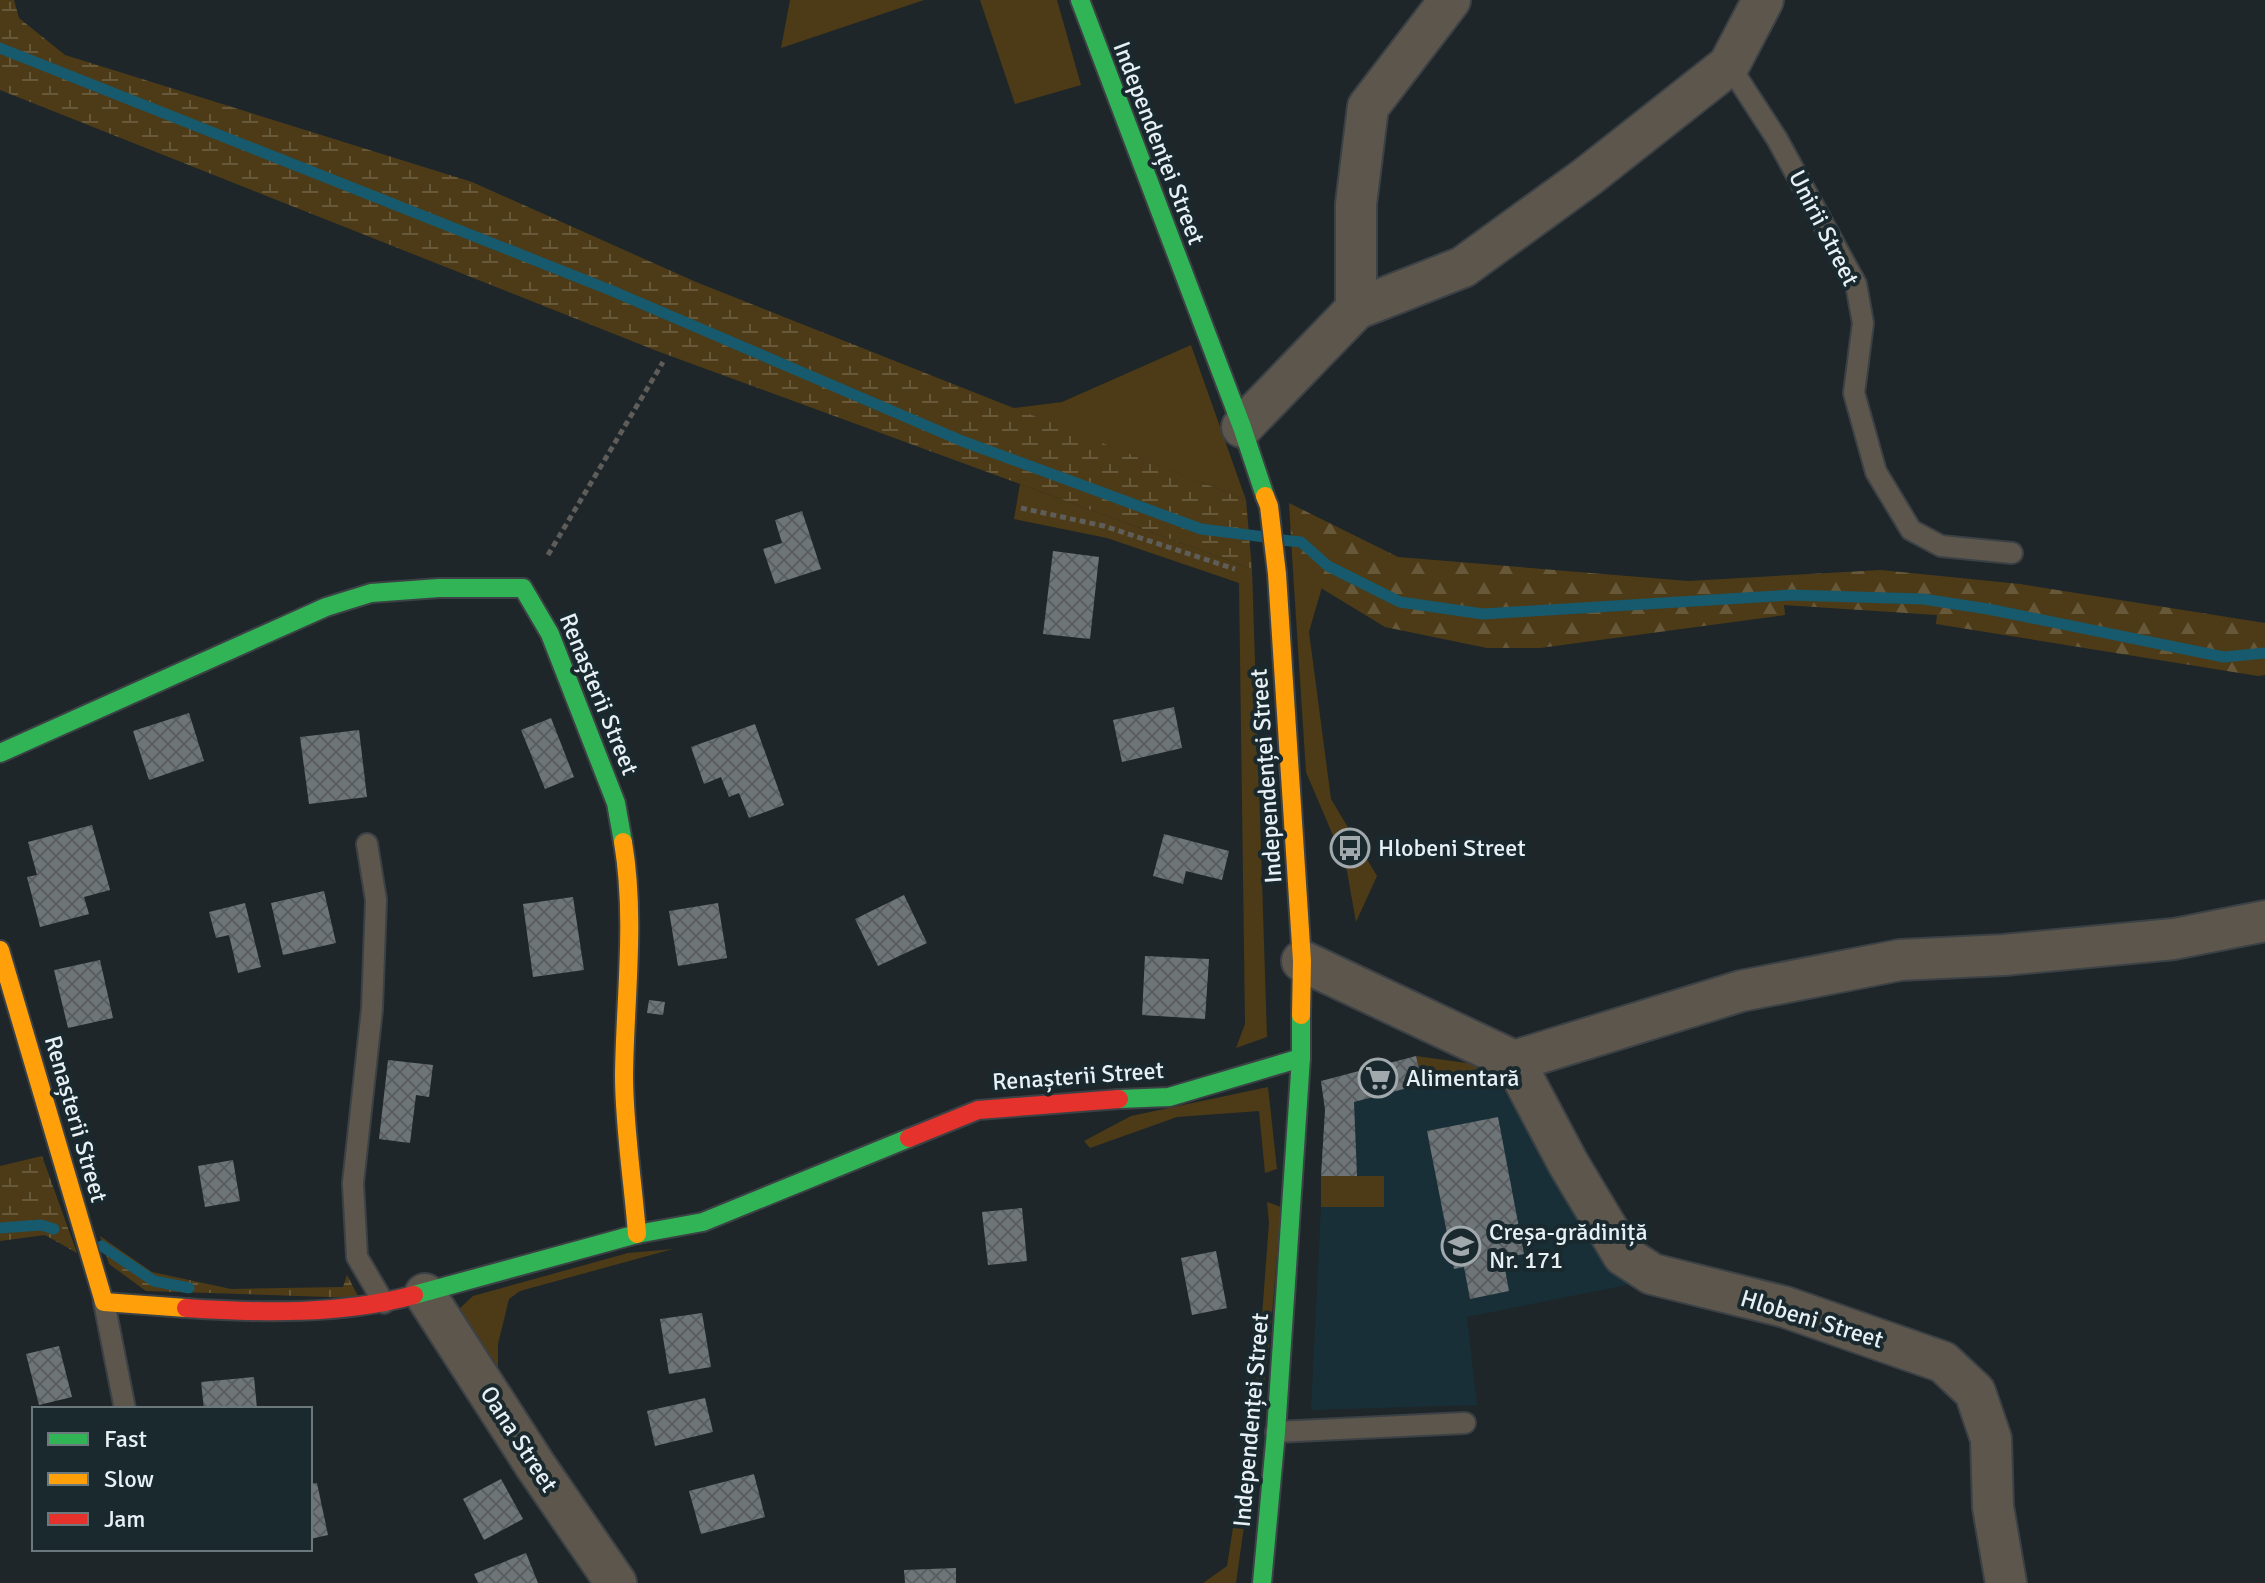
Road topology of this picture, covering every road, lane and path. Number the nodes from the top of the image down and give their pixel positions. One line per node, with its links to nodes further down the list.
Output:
1 (1080, 0): 7 (street, Independenței Street)
2 (1450, 0): 5 (street)
3 (1763, 0): 4 (street)
4 (1729, 65): 5 (street); 9 (lane, Unirii Street)
5 (1356, 309): 7 (street)
6 (663, 362): 11 (path)
7 (1242, 427): 10 (street, Independenței Street)
8 (1021, 508): 10 (path)
9 (2012, 553)
10 (1278, 579): 16 (street, Independenței Street)
11 (523, 588): 12 (street); 19 (street, Renașterii Street)
12 (0, 753)
13 (367, 844): 22 (lane)
14 (2265, 921): 18 (street)
15 (0, 950): 21 (street, Renașterii Street)
16 (1302, 961): 17 (street, Independenței Street); 18 (street)
17 (1301, 1058): 19 (street, Renașterii Street); 25 (street, Independenței Street)
18 (1514, 1061): 28 (street, Hlobeni Street)
19 (637, 1234): 20 (street, Renașterii Street)
20 (425, 1294): 22 (street, Renașterii Street); 26 (street, Oana Street)
21 (104, 1302): 22 (street, Renașterii Street); 23 (lane, Renașterii Street)
22 (385, 1303)
23 (125, 1407)
24 (1465, 1423): 25 (lane)
25 (1276, 1432): 27 (street, Independenței Street)
26 (616, 1583)
27 (1262, 1583)
28 (2006, 1583)

